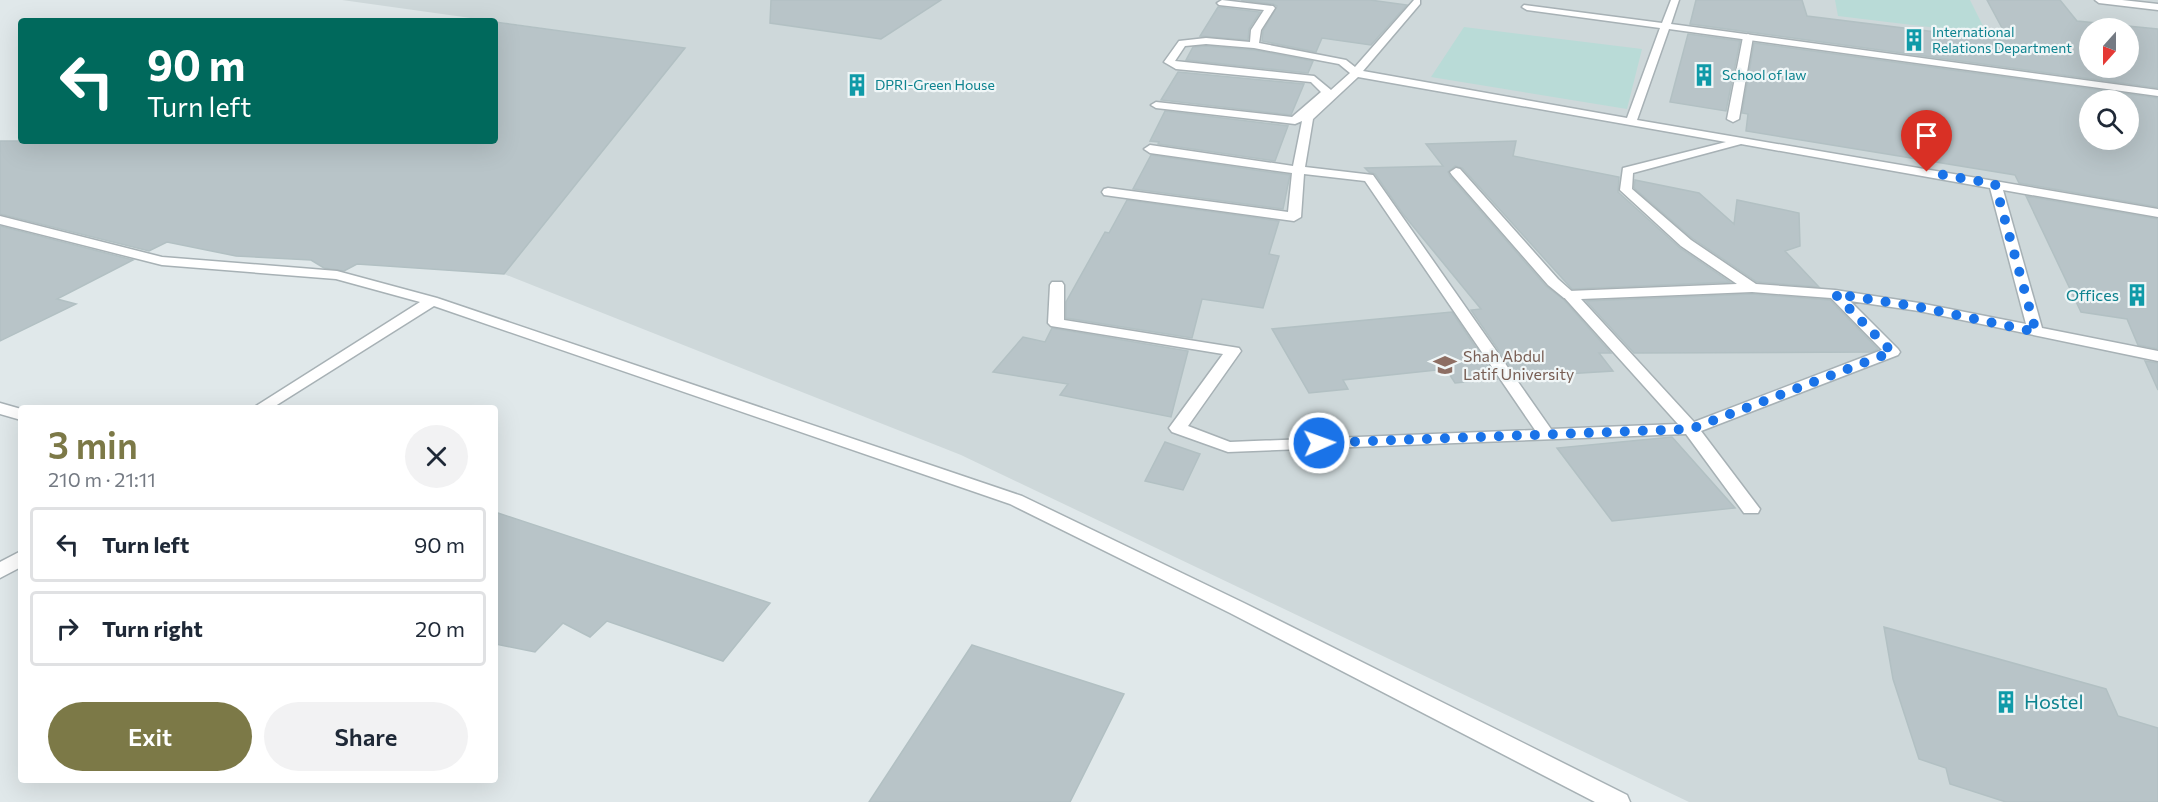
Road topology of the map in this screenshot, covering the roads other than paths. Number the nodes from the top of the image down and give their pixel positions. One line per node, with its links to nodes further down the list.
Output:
1 (1675, 0): 7 (street)
2 (2098, 0): 6 (street)
3 (1417, 2): 10 (street)
4 (1222, 3): 9 (street)
5 (1527, 7): 7 (street)
6 (2158, 7)
7 (1666, 26): 8 (street); 14 (street)
8 (1749, 37): 11 (street); 13 (street)
9 (1254, 45): 10 (street); 12 (street)
10 (1356, 73): 14 (street); 17 (street)
11 (2158, 93)
12 (1156, 105)
13 (1733, 119)
14 (1631, 122): 15 (street)
15 (1744, 141): 19 (street); 24 (street)
16 (1150, 149): 17 (street)
17 (1298, 170): 20 (street); 34 (street)
18 (1456, 172): 26 (street)
19 (1995, 184): 21 (street); 28 (street)
20 (1108, 192)
21 (2158, 213)
22 (0, 220): 27 (street)
23 (1057, 285): 34 (street)
24 (1752, 288): 25 (street); 26 (street)
25 (1835, 294): 28 (street); 33 (street)
26 (1569, 295): 33 (street)
27 (432, 301): 30 (street); 38 (street)
28 (2036, 332): 29 (street)
29 (2158, 356)
30 (266, 405)
31 (0, 408): 32 (street)
32 (18, 414)
33 (1691, 429): 34 (street); 35 (street)
34 (1546, 434)
35 (1751, 509)
36 (18, 560): 37 (street)
37 (0, 572)
38 (1618, 802)

